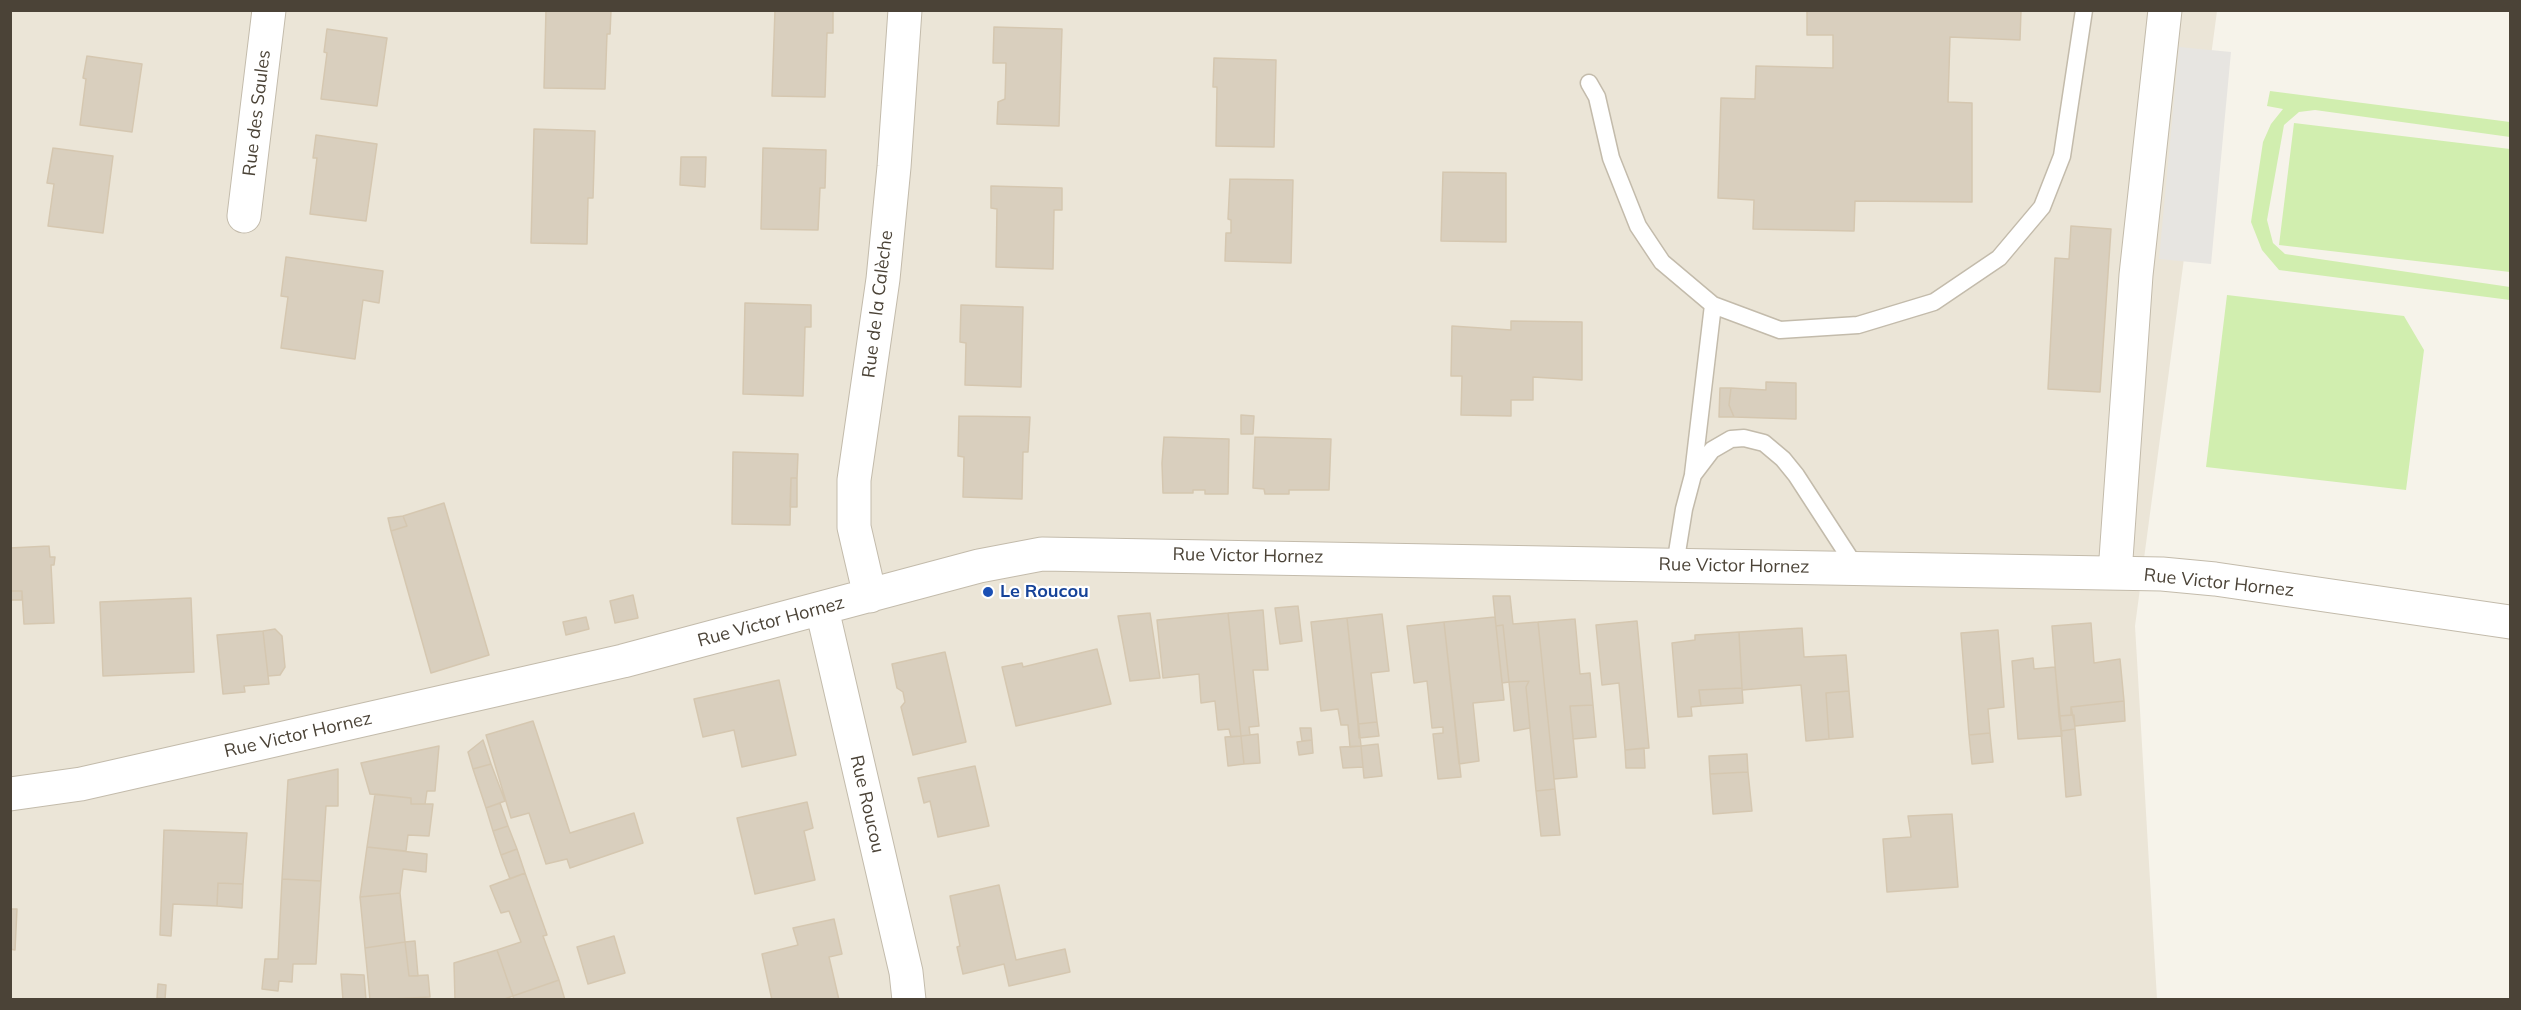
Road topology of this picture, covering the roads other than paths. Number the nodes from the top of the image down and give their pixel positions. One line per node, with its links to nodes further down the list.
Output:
1 (269, 10): 6 (street, Rue des Saules)
2 (905, 10): 12 (street, Rue de la Calèche)
3 (2084, 10): 7 (lane)
4 (2165, 10): 11 (street)
5 (1589, 83): 7 (lane)
6 (244, 216)
7 (1713, 305): 8 (lane)
8 (1693, 475): 9 (lane); 10 (lane)
9 (1675, 565): 10 (street, Rue Victor Hornez); 12 (street, Rue Victor Hornez)
10 (1857, 569): 11 (street, Rue Victor Hornez)
11 (2115, 573): 14 (street, Rue Victor Hornez)
12 (870, 596): 13 (street, Rue Victor Hornez)
13 (822, 609): 15 (street, Rue Victor Hornez); 16 (street, Rue Roucou)
14 (2511, 622)
15 (10, 794)
16 (909, 999)

